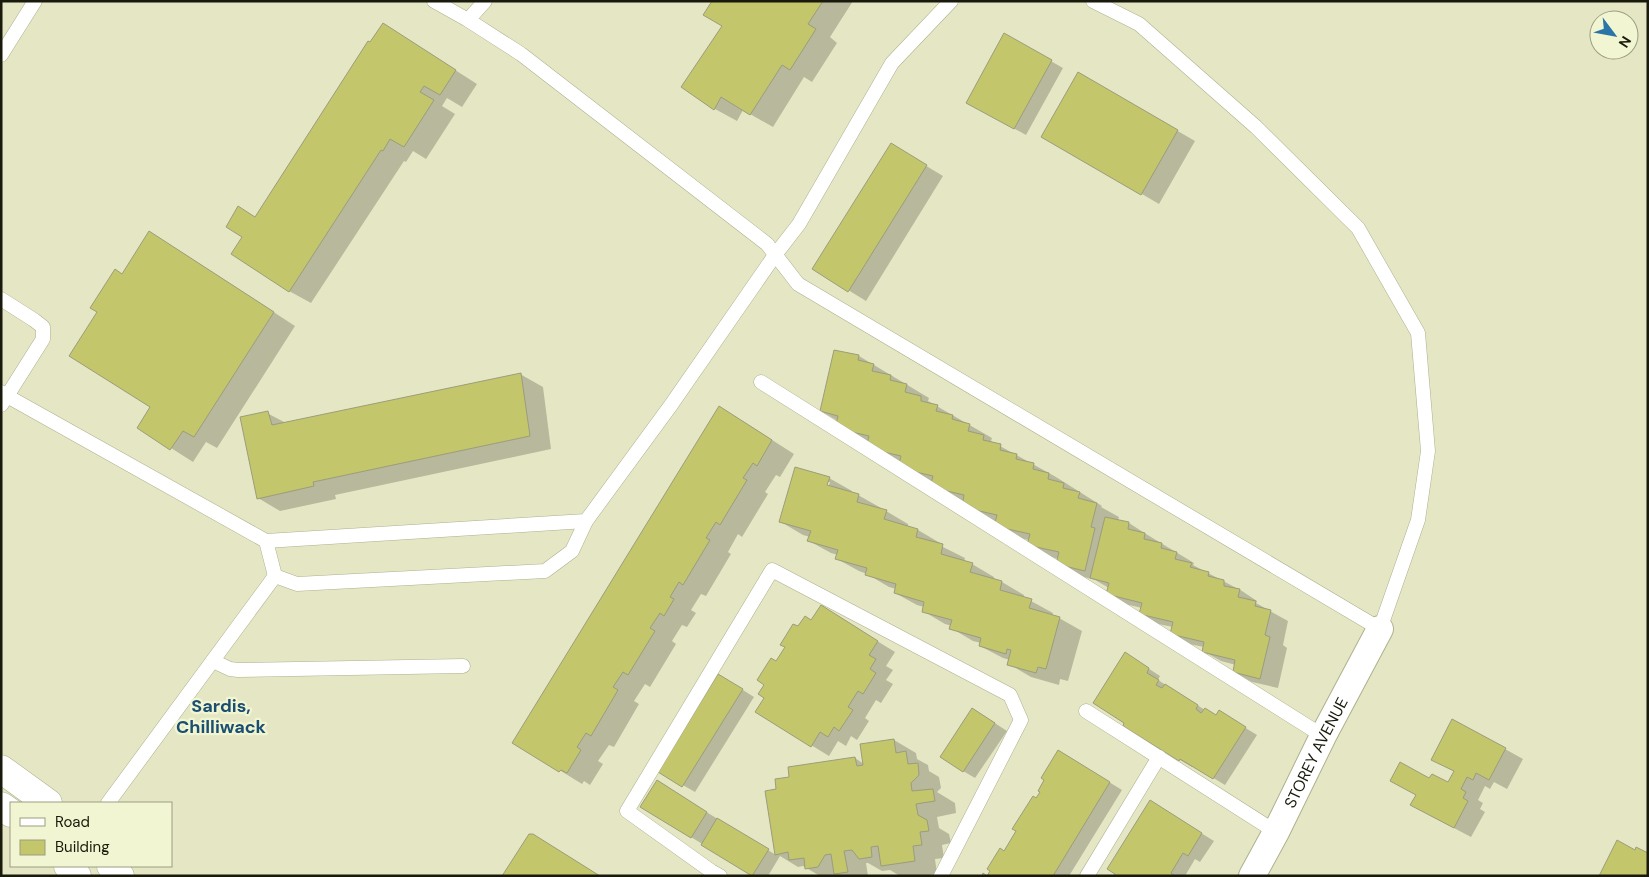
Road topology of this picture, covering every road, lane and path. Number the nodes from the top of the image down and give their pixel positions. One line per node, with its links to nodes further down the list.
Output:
1 (35, 1): 7 (lane)
2 (434, 1): 6 (lane)
3 (485, 1): 6 (lane)
4 (951, 1): 8 (lane)
5 (1093, 1): 15 (lane)
6 (468, 20): 8 (lane)
7 (1, 55)
8 (775, 255): 12 (lane); 15 (lane)
9 (1, 299): 11 (lane)
10 (761, 382): 19 (lane)
11 (3, 397): 13 (lane)
12 (586, 521): 13 (lane); 14 (lane)
13 (266, 541): 14 (lane)
14 (275, 576): 16 (lane)
15 (1380, 629): 19 (street, STOREY AVENUE)
16 (213, 661): 17 (lane); 23 (lane)
17 (463, 666)
18 (1086, 711): 20 (lane)
19 (1323, 736): 24 (street, STOREY AVENUE)
20 (1159, 757): 24 (lane); 27 (lane)
21 (1, 769): 22 (main road)
22 (47, 802)
23 (109, 802)
24 (1276, 832): 28 (street, STOREY AVENUE)
25 (720, 876): 26 (lane)
26 (941, 876)
27 (1088, 876)
28 (1252, 876)

